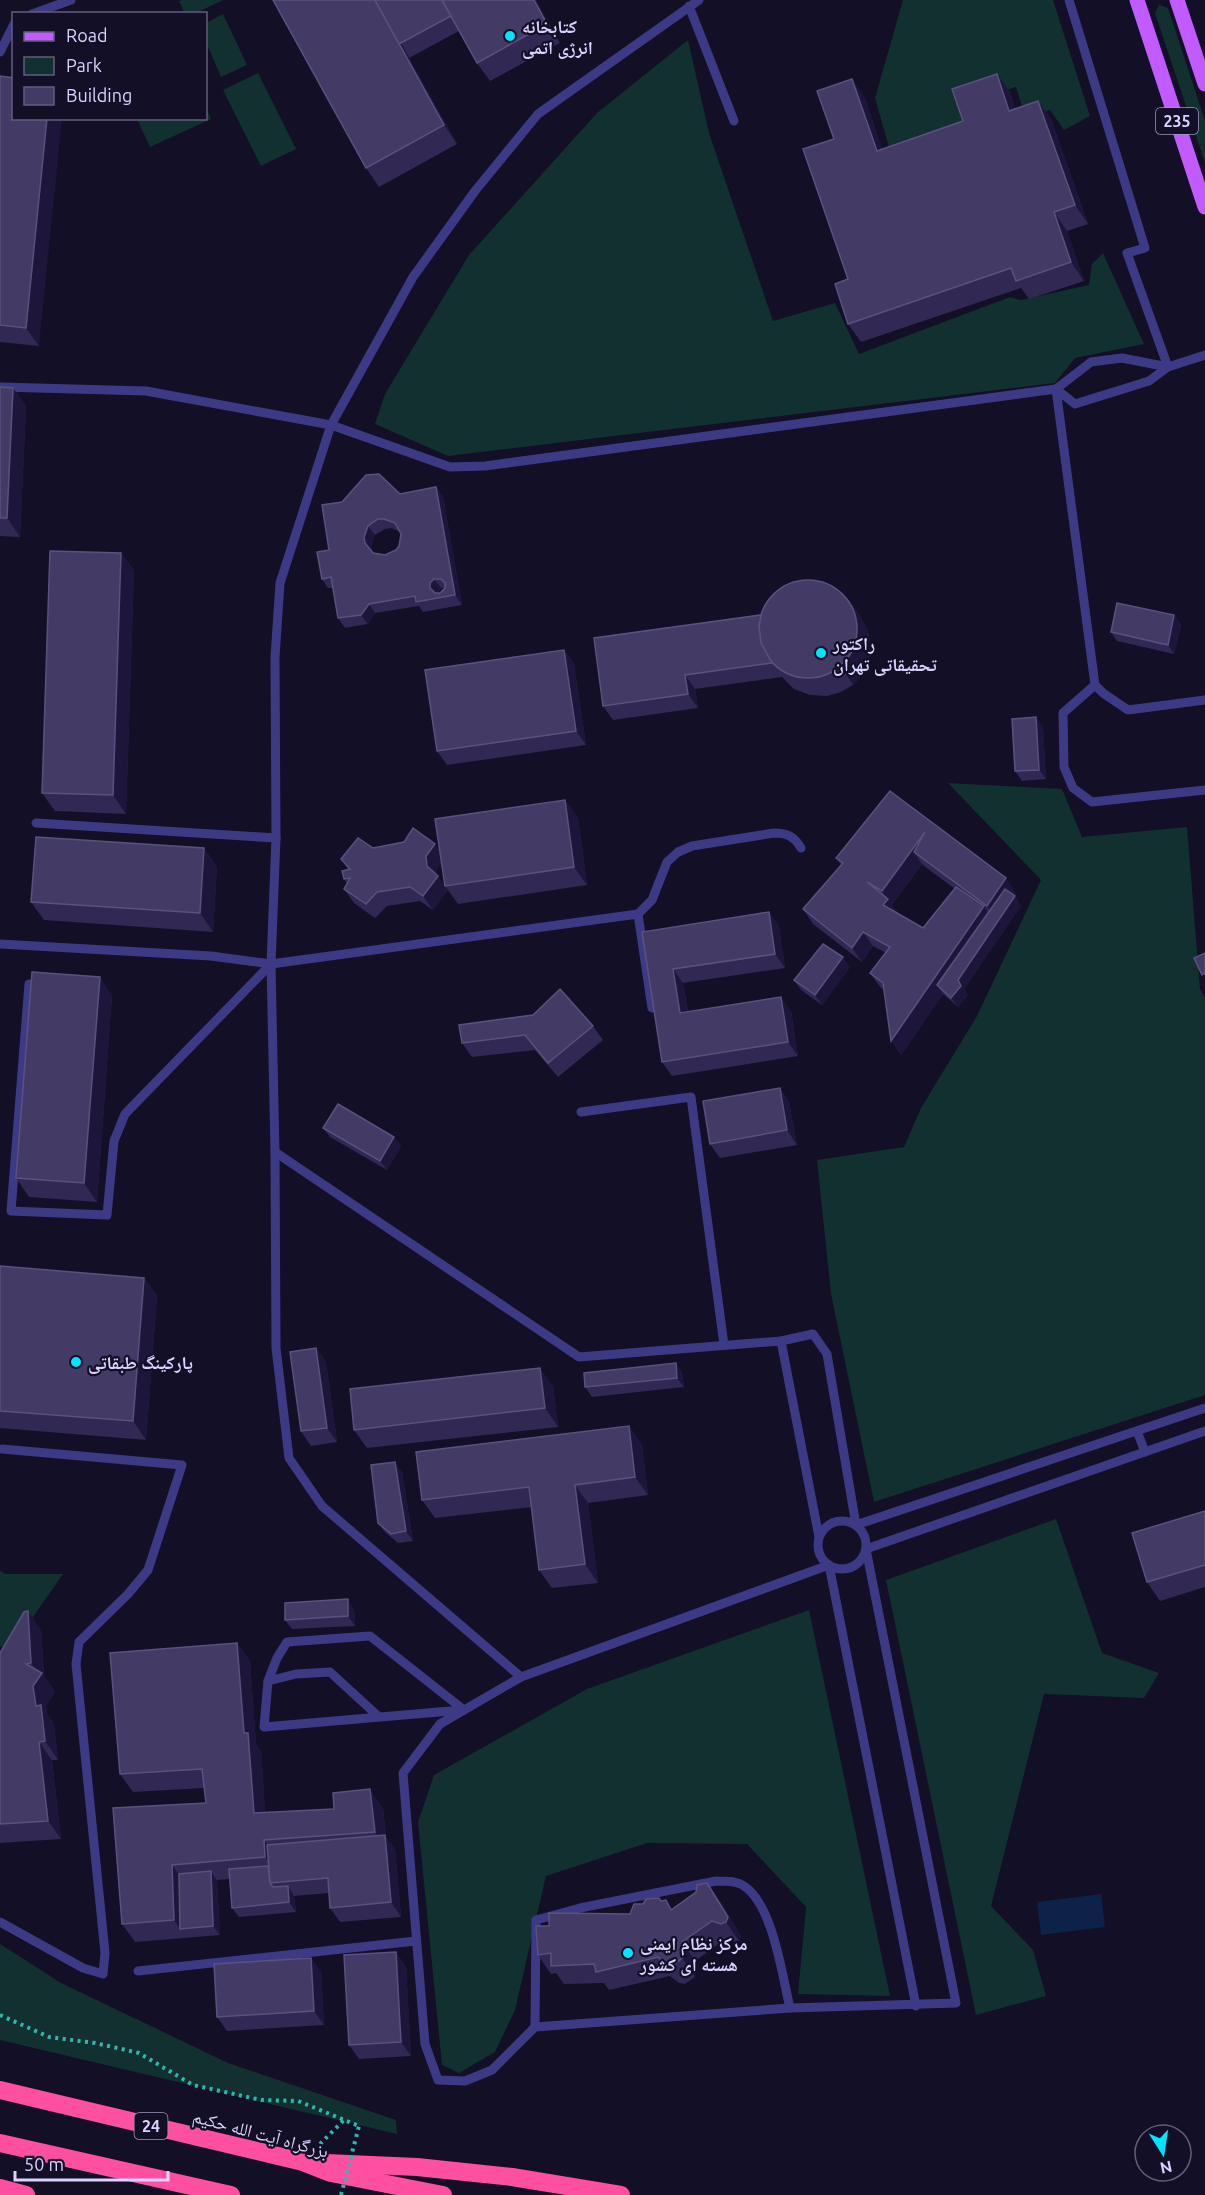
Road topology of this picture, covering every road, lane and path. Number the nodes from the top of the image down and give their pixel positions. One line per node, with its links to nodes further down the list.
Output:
1 (71, 0): 7 (lane)
2 (699, 0): 6 (lane)
3 (1069, 0): 14 (lane)
4 (1137, 0): 12 (main road, 235)
5 (1177, 0): 10 (main road, 235)
6 (689, 6): 11 (lane); 17 (lane)
7 (38, 12)
8 (12, 28): 9 (lane)
9 (0, 52)
10 (1205, 84)
11 (734, 121)
12 (1205, 207)
13 (1205, 355): 14 (lane)
14 (1168, 367): 16 (lane); 16 (lane)
15 (0, 387): 17 (lane)
16 (1056, 389): 17 (lane); 18 (lane)
17 (331, 425): 22 (lane)
18 (1095, 685): 19 (lane); 20 (lane)
19 (1205, 700)
20 (1205, 790)
21 (36, 823): 22 (lane)
22 (276, 838): 26 (lane)
23 (801, 848): 24 (lane)
24 (638, 914): 26 (lane); 28 (lane)
25 (0, 944): 26 (lane)
26 (271, 964): 27 (lane); 30 (lane)
27 (29, 984)
28 (652, 1008)
29 (581, 1112): 32 (lane)
30 (275, 1152): 32 (lane); 42 (lane)
31 (782, 1341): 32 (lane); 38 (lane); 39 (lane)
32 (724, 1345)
33 (1205, 1408): 34 (lane)
34 (1137, 1431): 37 (lane); 38 (lane)
35 (1205, 1431): 37 (lane)
36 (2, 1449): 46 (lane)
37 (1145, 1452): 40 (lane)
38 (856, 1525): 39 (lane); 40 (lane)
39 (819, 1537): 41 (lane)
40 (866, 1548): 41 (lane); 49 (lane)
41 (829, 1565): 42 (lane); 49 (lane)
42 (521, 1677): 44 (lane)
43 (268, 1681): 44 (lane); 45 (lane); 45 (lane)
44 (464, 1710): 45 (lane); 47 (lane)
45 (379, 1717)
46 (0, 1922)
47 (416, 1941): 48 (lane); 52 (lane)
48 (138, 1971)
49 (916, 2006): 50 (lane)
50 (790, 2008): 52 (lane); 52 (lane)
51 (0, 2015): 54 (path)
52 (535, 2026)
53 (0, 2090): 56 (highway, بزرگراه آیت الله حکیم / 24)
54 (345, 2119): 56 (path); 60 (path, bridge)
55 (0, 2143): 59 (highway)
56 (303, 2162): 61 (highway, بزرگراه آیت الله حکیم / 24); 62 (highway)
57 (0, 2188): 58 (highway)
58 (26, 2195)
59 (231, 2195)
60 (341, 2195)
61 (443, 2195)
62 (621, 2195)

